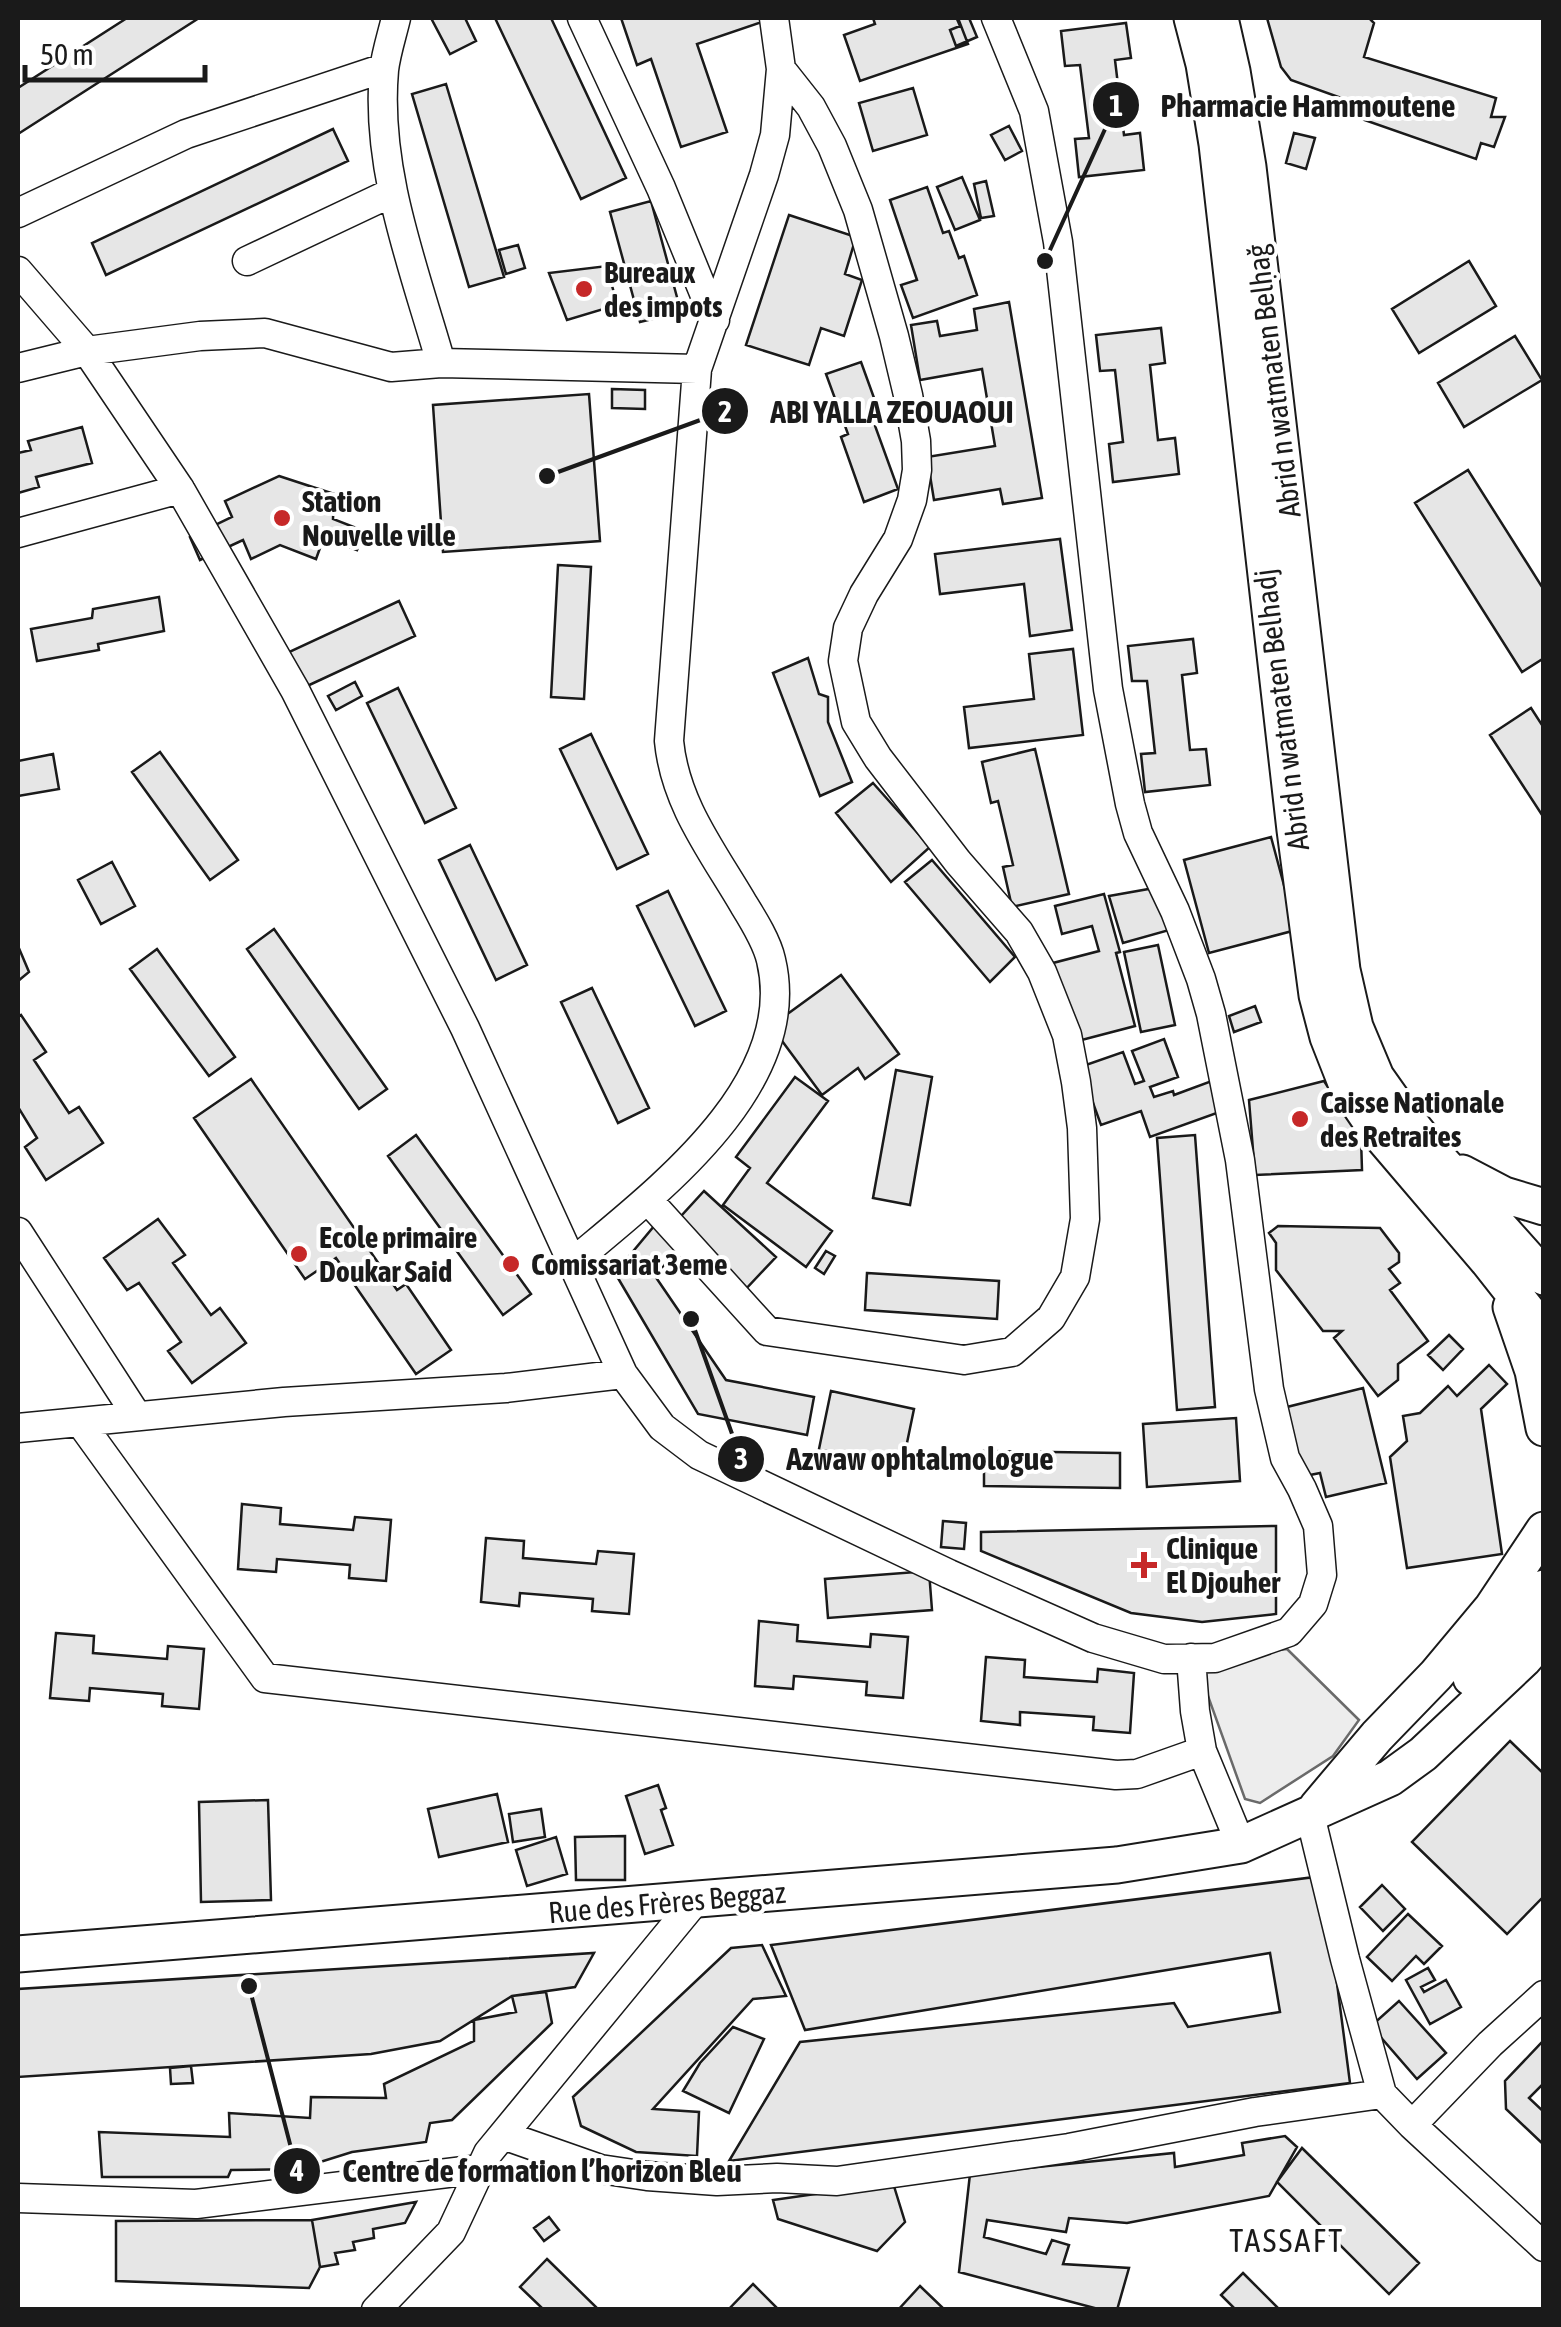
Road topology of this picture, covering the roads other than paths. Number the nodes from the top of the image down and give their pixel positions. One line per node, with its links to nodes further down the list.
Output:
1 (396, 18): 7 (street)
2 (582, 18): 13 (street)
3 (774, 18): 8 (street)
4 (996, 18): 36 (street)
5 (1192, 18): 24 (main road, Abrid n watmaten Belhadj)
6 (1220, 18): 20 (main road, Abrid n watmaten Belḥaǧ)
7 (384, 68): 9 (street); 10 (street)
8 (781, 69): 13 (street); 21 (street)
9 (392, 192): 11 (street); 15 (street)
10 (18, 214)
11 (248, 261)
12 (18, 271): 14 (street)
13 (715, 320): 17 (street)
14 (87, 351): 15 (street); 16 (street); 18 (street)
15 (441, 364): 17 (street)
16 (18, 368)
17 (697, 369): 21 (street)
18 (180, 489): 19 (street); 25 (street)
19 (18, 533)
20 (1436, 1157): 22 (main road); 26 (main road, Abrid n watmaten Belḥaǧ)
21 (648, 1200): 25 (street)
22 (1544, 1207)
23 (18, 1232): 29 (street)
24 (1488, 1262): 27 (main road, Abrid n watmaten Belhadj); 32 (main road)
25 (572, 1264): 28 (street)
26 (1544, 1278)
27 (1544, 1332)
28 (622, 1374): 29 (street); 36 (street)
29 (137, 1416): 30 (street)
30 (80, 1422): 31 (street); 37 (street)
31 (18, 1428)
32 (1544, 1428)
33 (1544, 1530): 38 (main road)
34 (1544, 1588): 38 (main road)
35 (1544, 1636): 38 (main road, Rue des Frères Beggaz)
36 (1191, 1658): 37 (street)
37 (1202, 1751): 39 (street)
38 (1310, 1815): 39 (main road, Rue des Frères Beggaz); 43 (street)
39 (1241, 1845): 40 (main road, Rue des Frères Beggaz)
40 (696, 1900): 41 (main road, Rue des Frères Beggaz); 45 (street)
41 (18, 1954)
42 (1544, 1995): 44 (street)
43 (1382, 2094): 44 (street); 45 (street)
44 (1412, 2125): 48 (street)
45 (503, 2135): 46 (street)
46 (480, 2169): 47 (street); 49 (street)
47 (18, 2198)
48 (1544, 2247)
49 (376, 2310)

